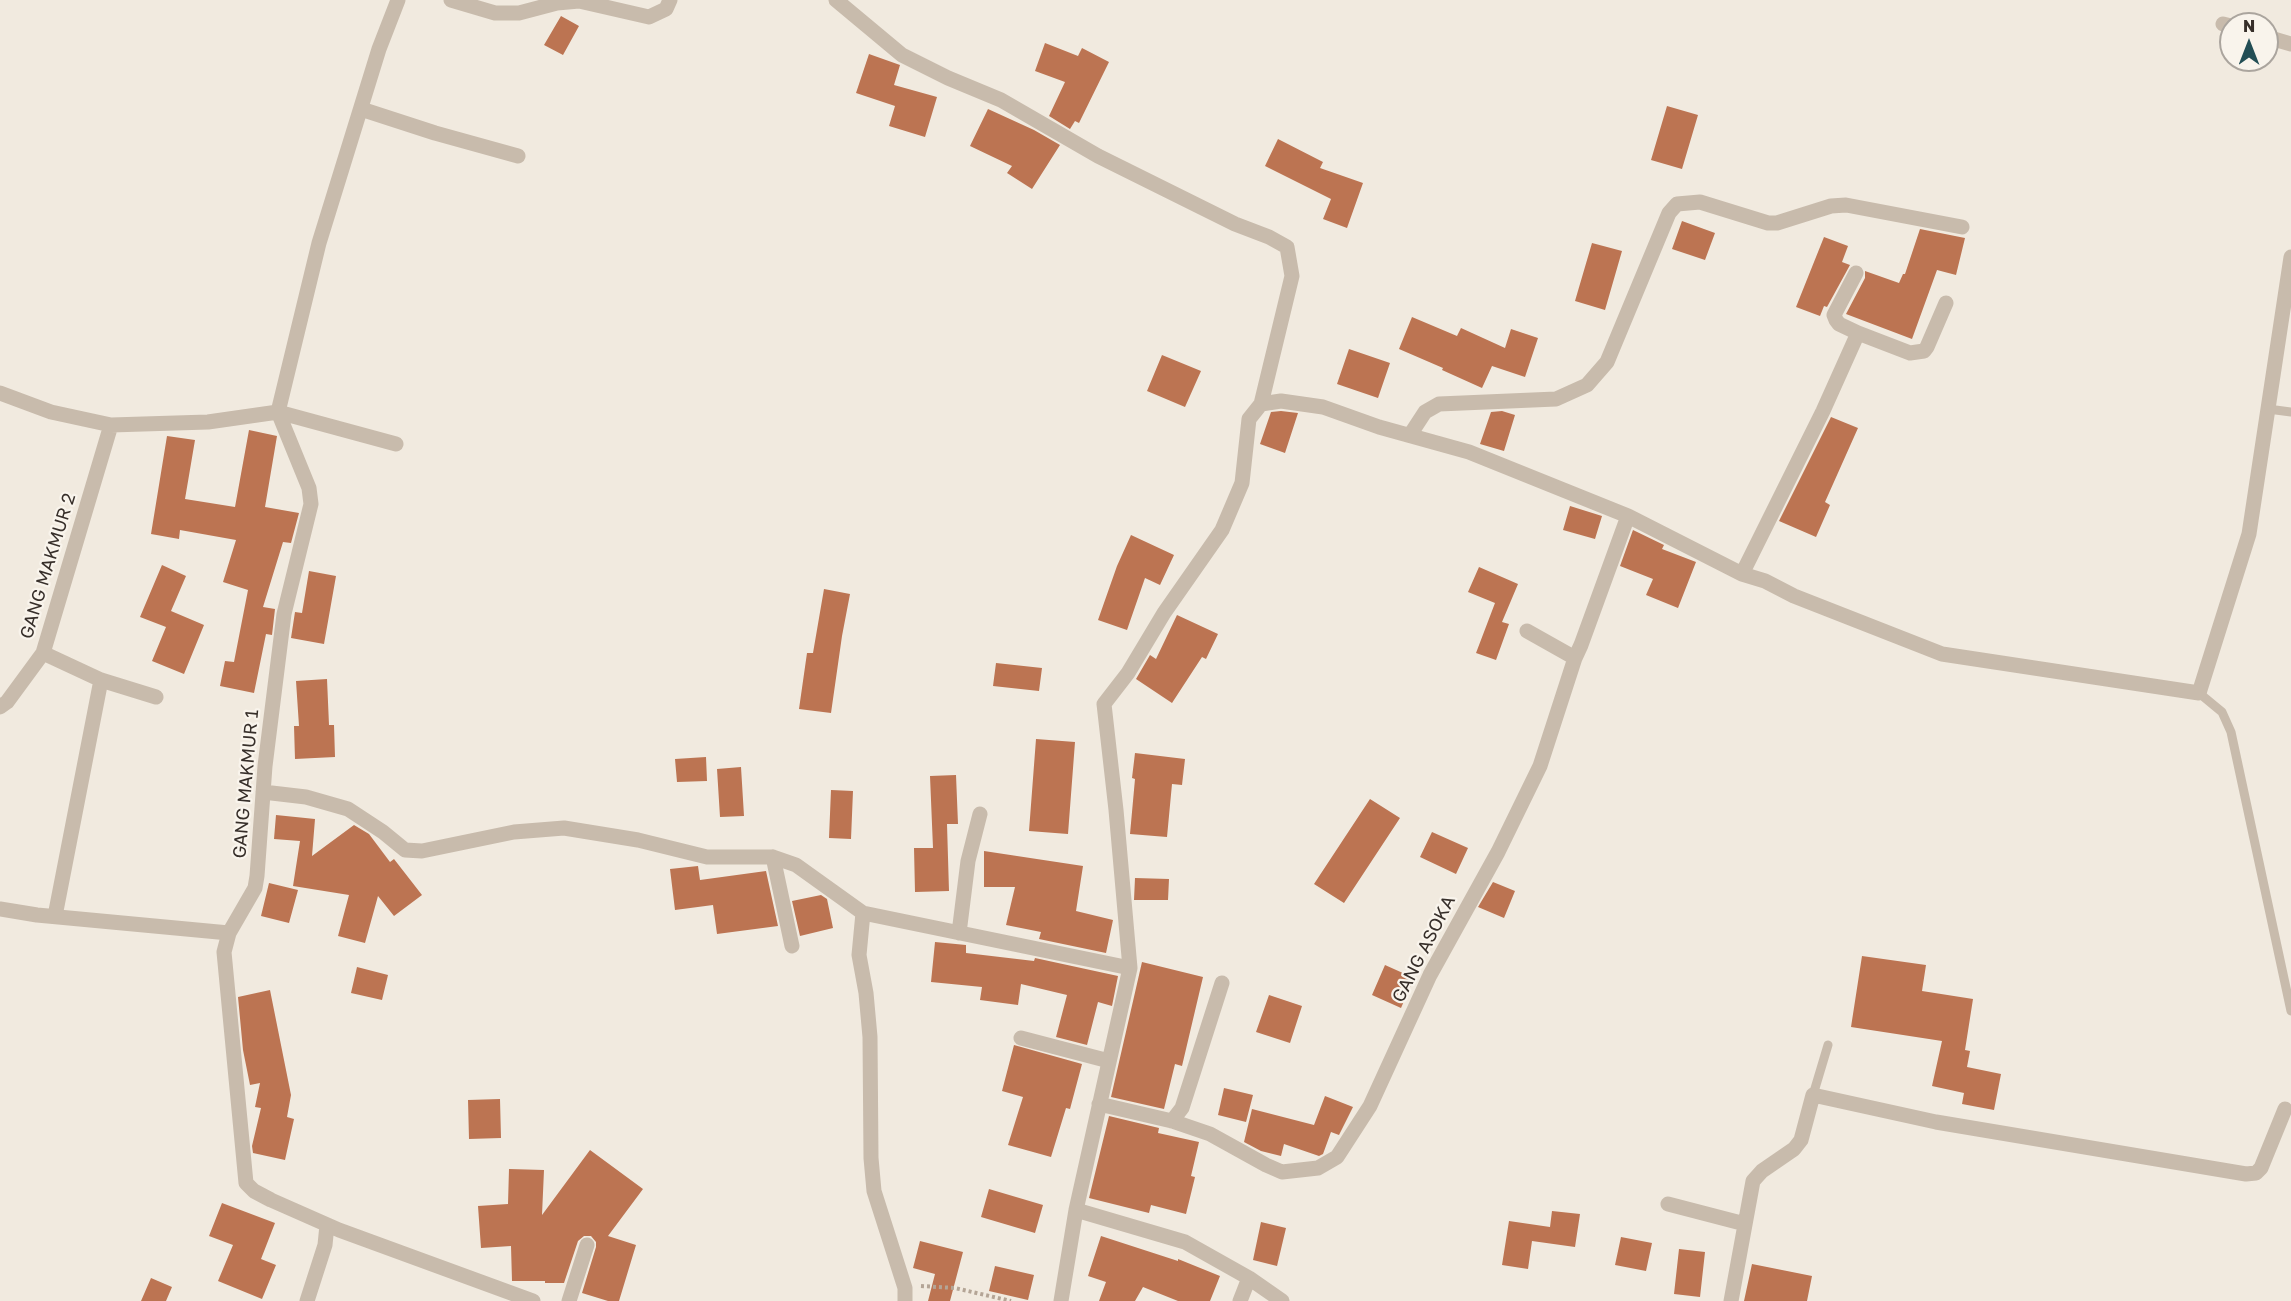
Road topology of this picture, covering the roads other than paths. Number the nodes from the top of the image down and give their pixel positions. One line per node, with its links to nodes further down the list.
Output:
1 (398, 0): 5 (street)
2 (451, 0): 3 (street)
3 (670, 0)
4 (836, 0): 13 (street)
5 (361, 109): 6 (street); 15 (street)
6 (518, 156)
7 (1962, 226): 18 (street)
8 (2291, 257): 14 (street)
9 (1856, 273): 11 (street)
10 (1946, 303): 11 (street)
11 (1858, 333): 21 (street)
12 (0, 393): 17 (street)
13 (1261, 404): 18 (street); 38 (street)
14 (2268, 409): 16 (lane); 26 (street)
15 (278, 412): 17 (street); 19 (street); 29 (street, GANG MAKMUR 1)
16 (2291, 412)
17 (111, 425): 23 (street, GANG MAKMUR 2)
18 (1410, 435): 20 (street)
19 (396, 444)
20 (1628, 516): 21 (street); 24 (street, GANG ASOKA)
21 (1742, 574): 26 (street)
22 (1527, 632): 24 (street)
23 (43, 653): 25 (street); 28 (street, GANG MAKMUR 2)
24 (1575, 658): 47 (street, GANG ASOKA)
25 (101, 680): 27 (street); 34 (street)
26 (2199, 693): 40 (lane)
27 (156, 697)
28 (0, 706)
29 (263, 792): 31 (street); 35 (street, GANG MAKMUR 1)
30 (980, 814): 36 (street)
31 (773, 857): 33 (street); 37 (street)
32 (0, 909): 34 (street)
33 (863, 913): 36 (street); 54 (street)
34 (55, 916): 35 (street)
35 (229, 933): 51 (street)
36 (960, 933): 38 (street)
37 (792, 945)
38 (1130, 968): 43 (street)
39 (1222, 983): 47 (street)
40 (2291, 1011)
41 (1021, 1038): 43 (street)
42 (1828, 1045): 44 (lane)
43 (1108, 1061): 45 (street)
44 (1813, 1095): 46 (street); 50 (street)
45 (1099, 1104): 47 (street, GANG ASOKA); 49 (street)
46 (2285, 1109)
47 (1172, 1121)
48 (1668, 1204): 50 (street)
49 (1076, 1210): 53 (street); 58 (street)
50 (1745, 1224): 61 (street)
51 (327, 1225): 55 (street); 56 (street)
52 (587, 1245): 57 (street)
53 (1249, 1278): 59 (street); 60 (street)
54 (905, 1294)
55 (307, 1301)
56 (532, 1301)
57 (569, 1301)
58 (1061, 1301)
59 (1240, 1301)
60 (1282, 1301)
61 (1731, 1301)

